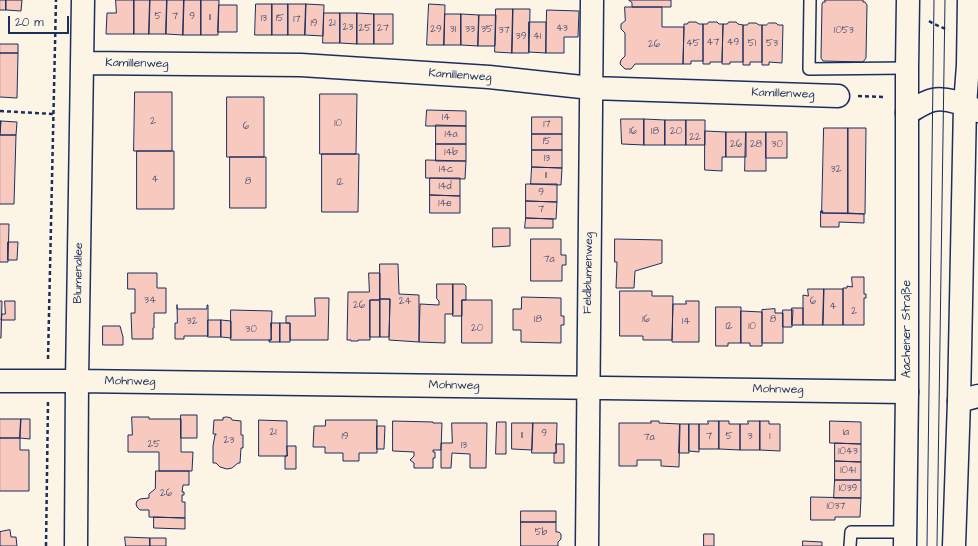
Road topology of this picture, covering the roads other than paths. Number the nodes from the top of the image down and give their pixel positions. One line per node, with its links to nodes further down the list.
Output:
1 (83, 0): 6 (street, Blumenallee)
2 (592, 0): 8 (street, Feldblumenweg)
3 (810, 0): 7 (lane)
4 (908, 0): 7 (street, Aachener Straße)
5 (969, 0): 10 (street)
6 (82, 63): 8 (street, Kamillenweg); 13 (street, Blumenallee)
7 (907, 68): 11 (street, Aachener Straße)
8 (591, 88): 9 (street, Kamillenweg); 14 (street, Feldblumenweg)
9 (838, 96)
10 (972, 108): 11 (street); 16 (street)
11 (907, 113): 15 (street, Aachener Straße)
12 (0, 381): 13 (street, Mohnweg)
13 (77, 381): 14 (street, Mohnweg); 18 (street, Blumenallee)
14 (588, 388): 15 (street, Mohnweg); 19 (street, Feldblumenweg)
15 (908, 392): 17 (street, Aachener Straße)
16 (969, 399): 21 (street)
17 (905, 539): 20 (lane)
18 (76, 546)
19 (587, 546)
20 (850, 546)
21 (954, 546)

